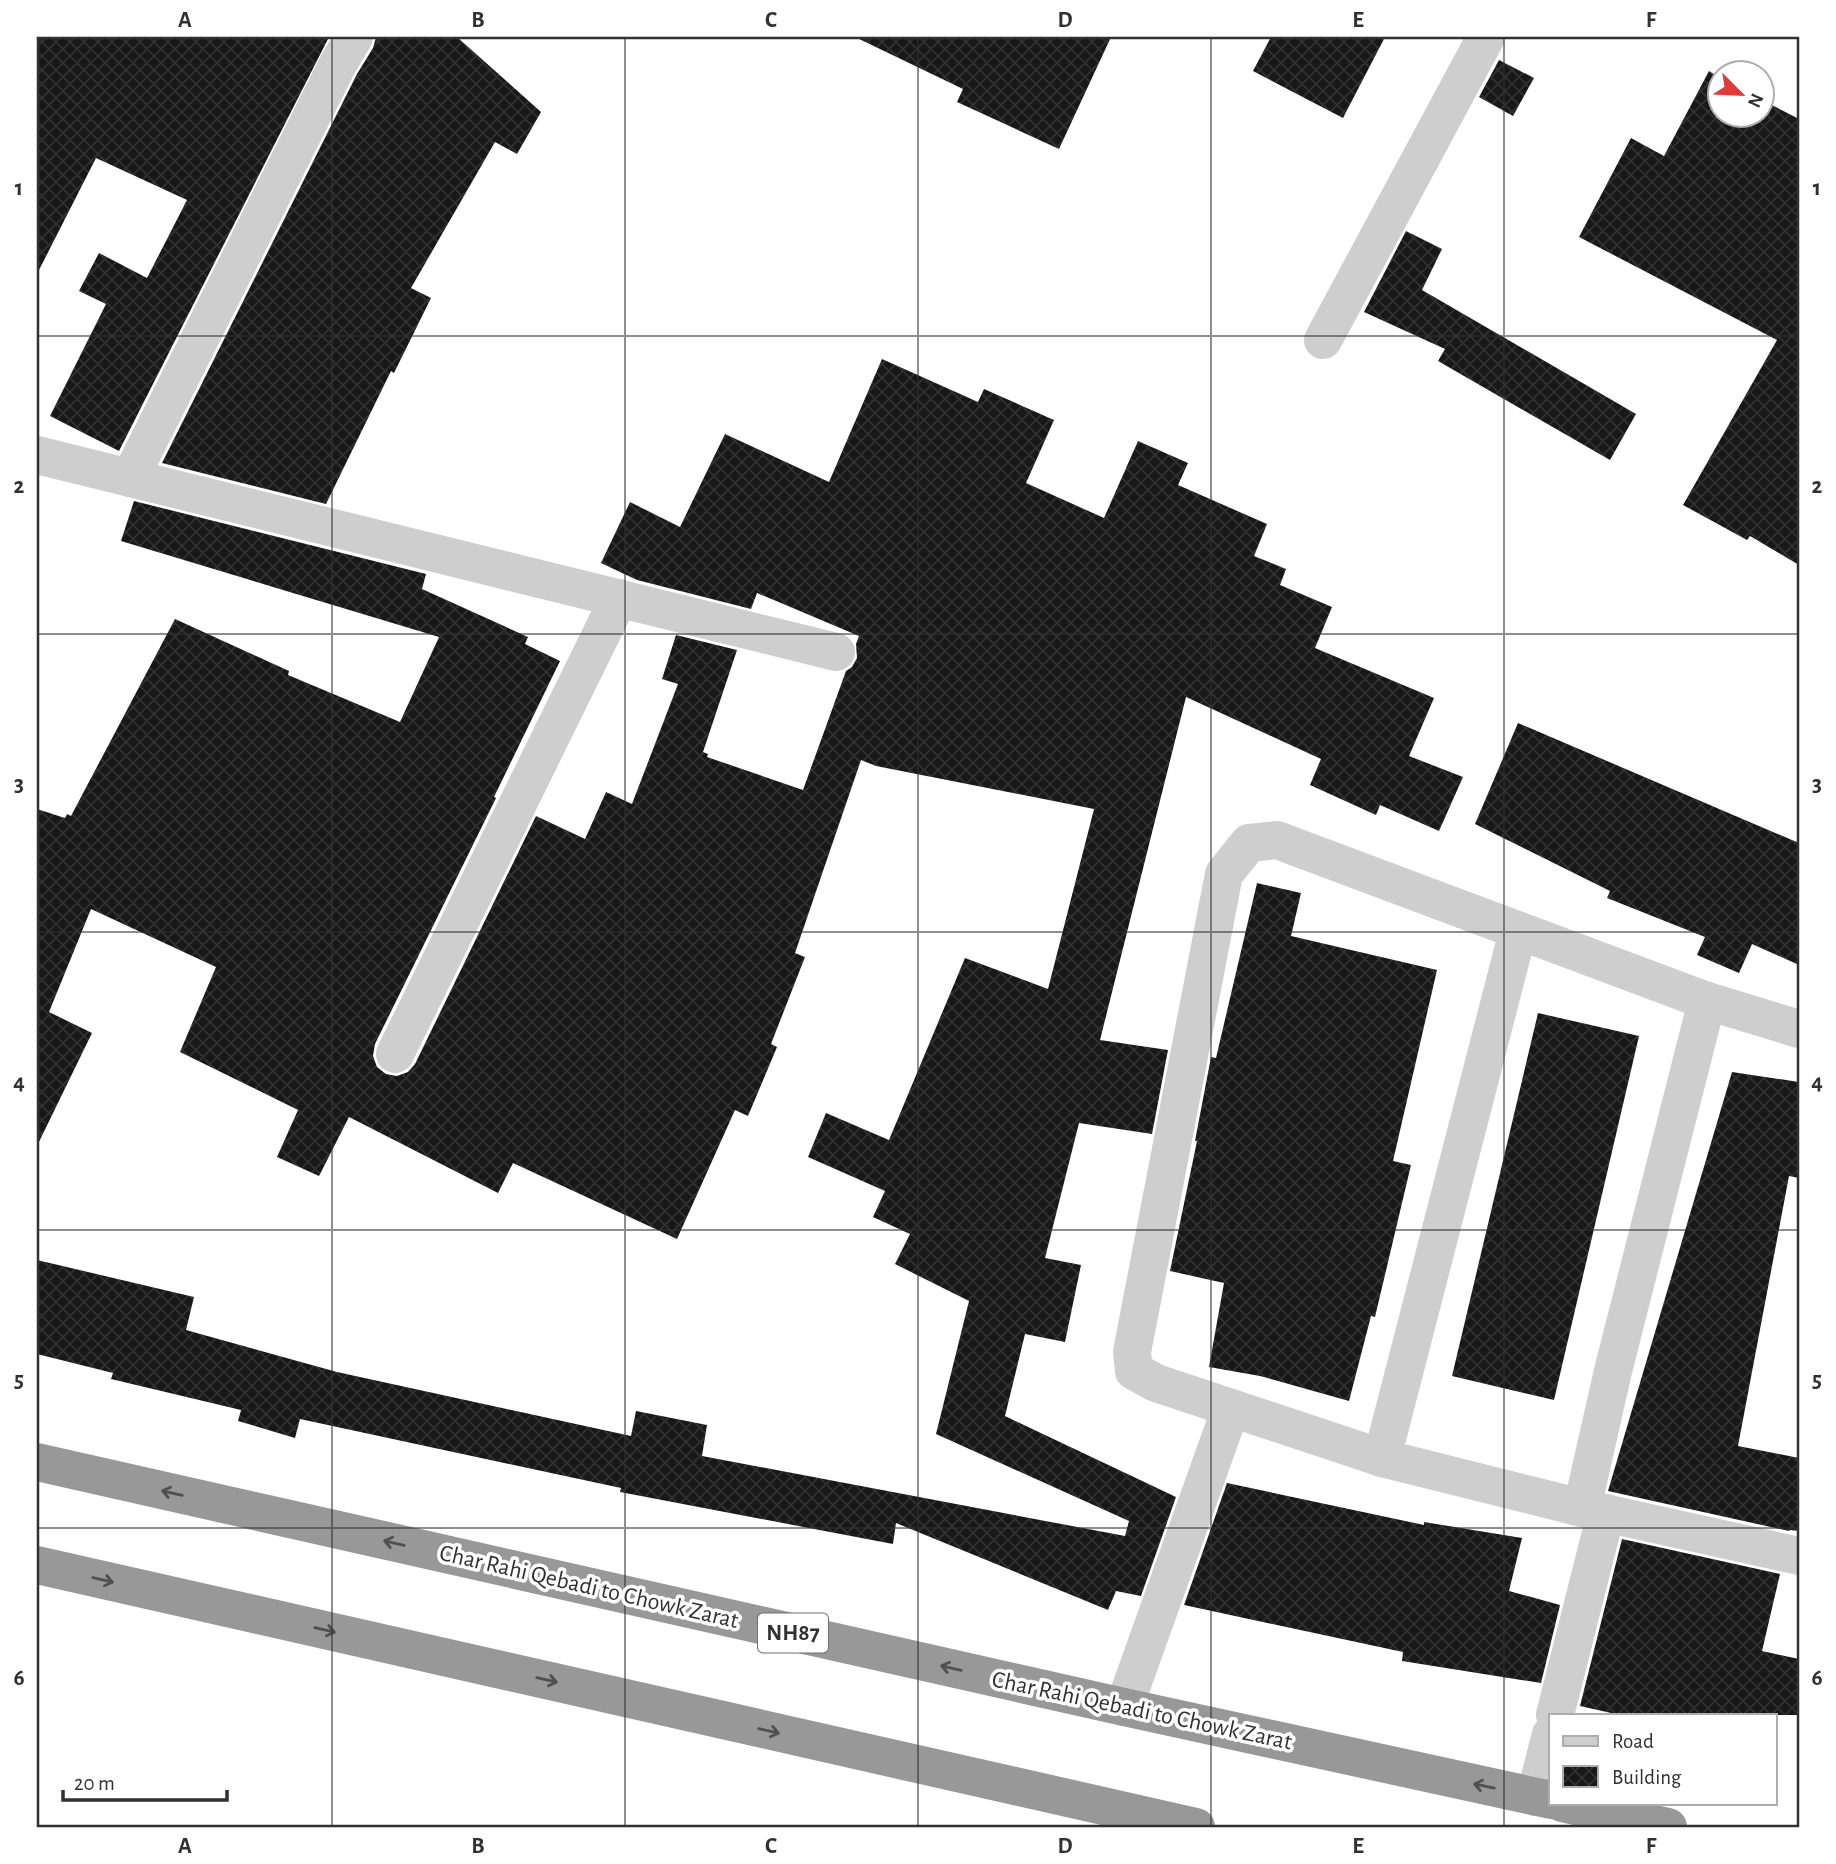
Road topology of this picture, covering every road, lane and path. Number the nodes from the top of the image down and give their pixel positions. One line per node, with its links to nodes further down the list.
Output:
1 (354, 37): 5 (street)
2 (1486, 37): 3 (street)
3 (1323, 340)
4 (37, 455): 5 (street)
5 (130, 478): 6 (street)
6 (619, 598): 7 (street); 11 (street)
7 (836, 652)
8 (1518, 931): 9 (street); 12 (street); 13 (street)
9 (1707, 1001): 10 (street); 15 (street)
10 (1799, 1029)
11 (395, 1054)
12 (1231, 1408): 13 (street); 18 (street)
13 (1382, 1458): 15 (street)
14 (37, 1462): 18 (highway, Char Rahi Qebadi to Chowk Zarat / NH87, one-way to 14)
15 (1594, 1511): 16 (street); 19 (street)
16 (1799, 1556)
17 (37, 1565): 22 (highway, one-way to 22)
18 (1124, 1707): 20 (highway, Char Rahi Qebadi to Chowk Zarat / NH87, one-way to 18)
19 (1555, 1714)
20 (1549, 1800)
21 (1567, 1804): 23 (highway, Char Rahi Qebadi to Chowk Zarat / NH87)
22 (1196, 1827)
23 (1668, 1827)

